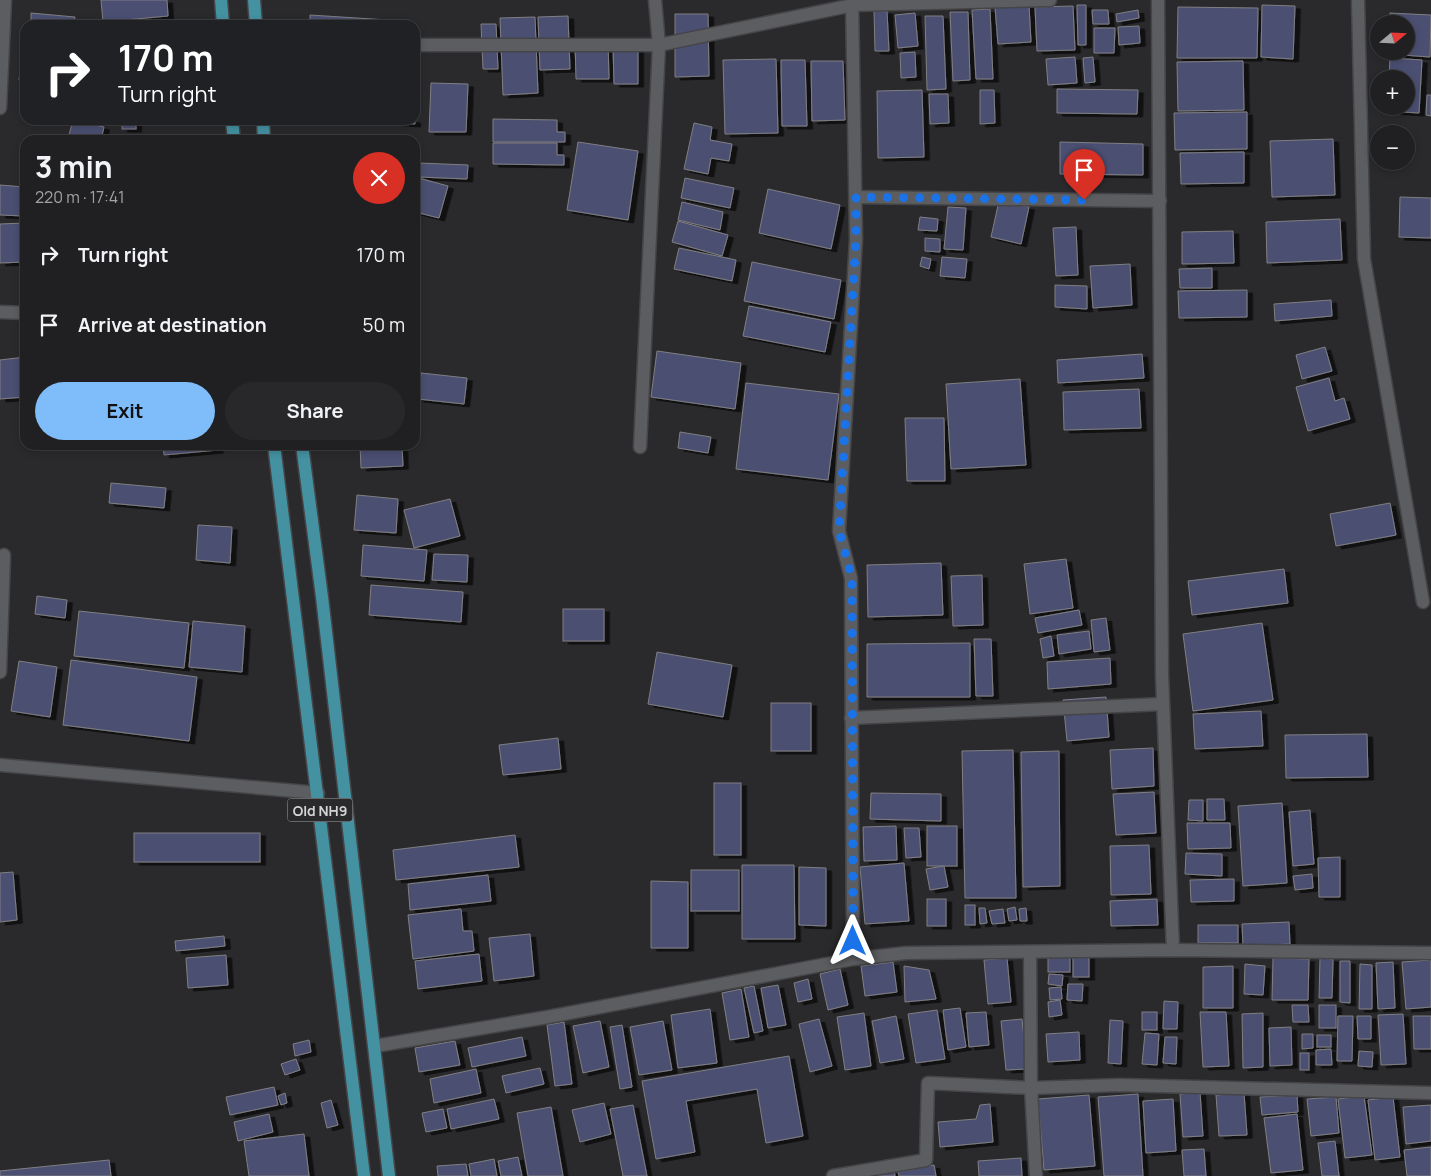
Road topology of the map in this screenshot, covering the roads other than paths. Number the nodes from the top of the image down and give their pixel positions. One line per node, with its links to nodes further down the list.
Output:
1 (5, 0): 13 (street)
2 (221, 0): 9 (main road)
3 (254, 0): 10 (main road)
4 (655, 0): 12 (street)
5 (1050, 0): 8 (street)
6 (1158, 0): 15 (street)
7 (1358, 0): 22 (street)
8 (853, 3): 12 (street); 14 (street)
9 (223, 20)
10 (256, 20)
11 (420, 45): 12 (street)
12 (659, 45): 18 (street)
13 (0, 108)
14 (856, 197): 15 (street); 25 (street)
15 (1160, 201): 24 (street)
16 (0, 312): 17 (street)
17 (20, 312)
18 (640, 447)
19 (275, 450): 27 (main road, Old NH9)
20 (303, 450): 32 (main road, Old NH9)
21 (4, 554): 23 (street)
22 (1423, 602)
23 (0, 672)
24 (1164, 704): 25 (street); 28 (street)
25 (852, 718): 31 (street)
26 (0, 765): 27 (street)
27 (318, 794): 35 (main road, Old NH9)
28 (1174, 950): 29 (street); 30 (street)
29 (1030, 952): 31 (street); 33 (street)
30 (1431, 953)
31 (853, 959): 32 (street)
32 (375, 1046): 36 (main road, Old NH9)
33 (1032, 1088): 34 (street); 37 (street); 38 (street)
34 (1431, 1093)
35 (364, 1176)
36 (389, 1176)
37 (833, 1176)
38 (1036, 1176)

